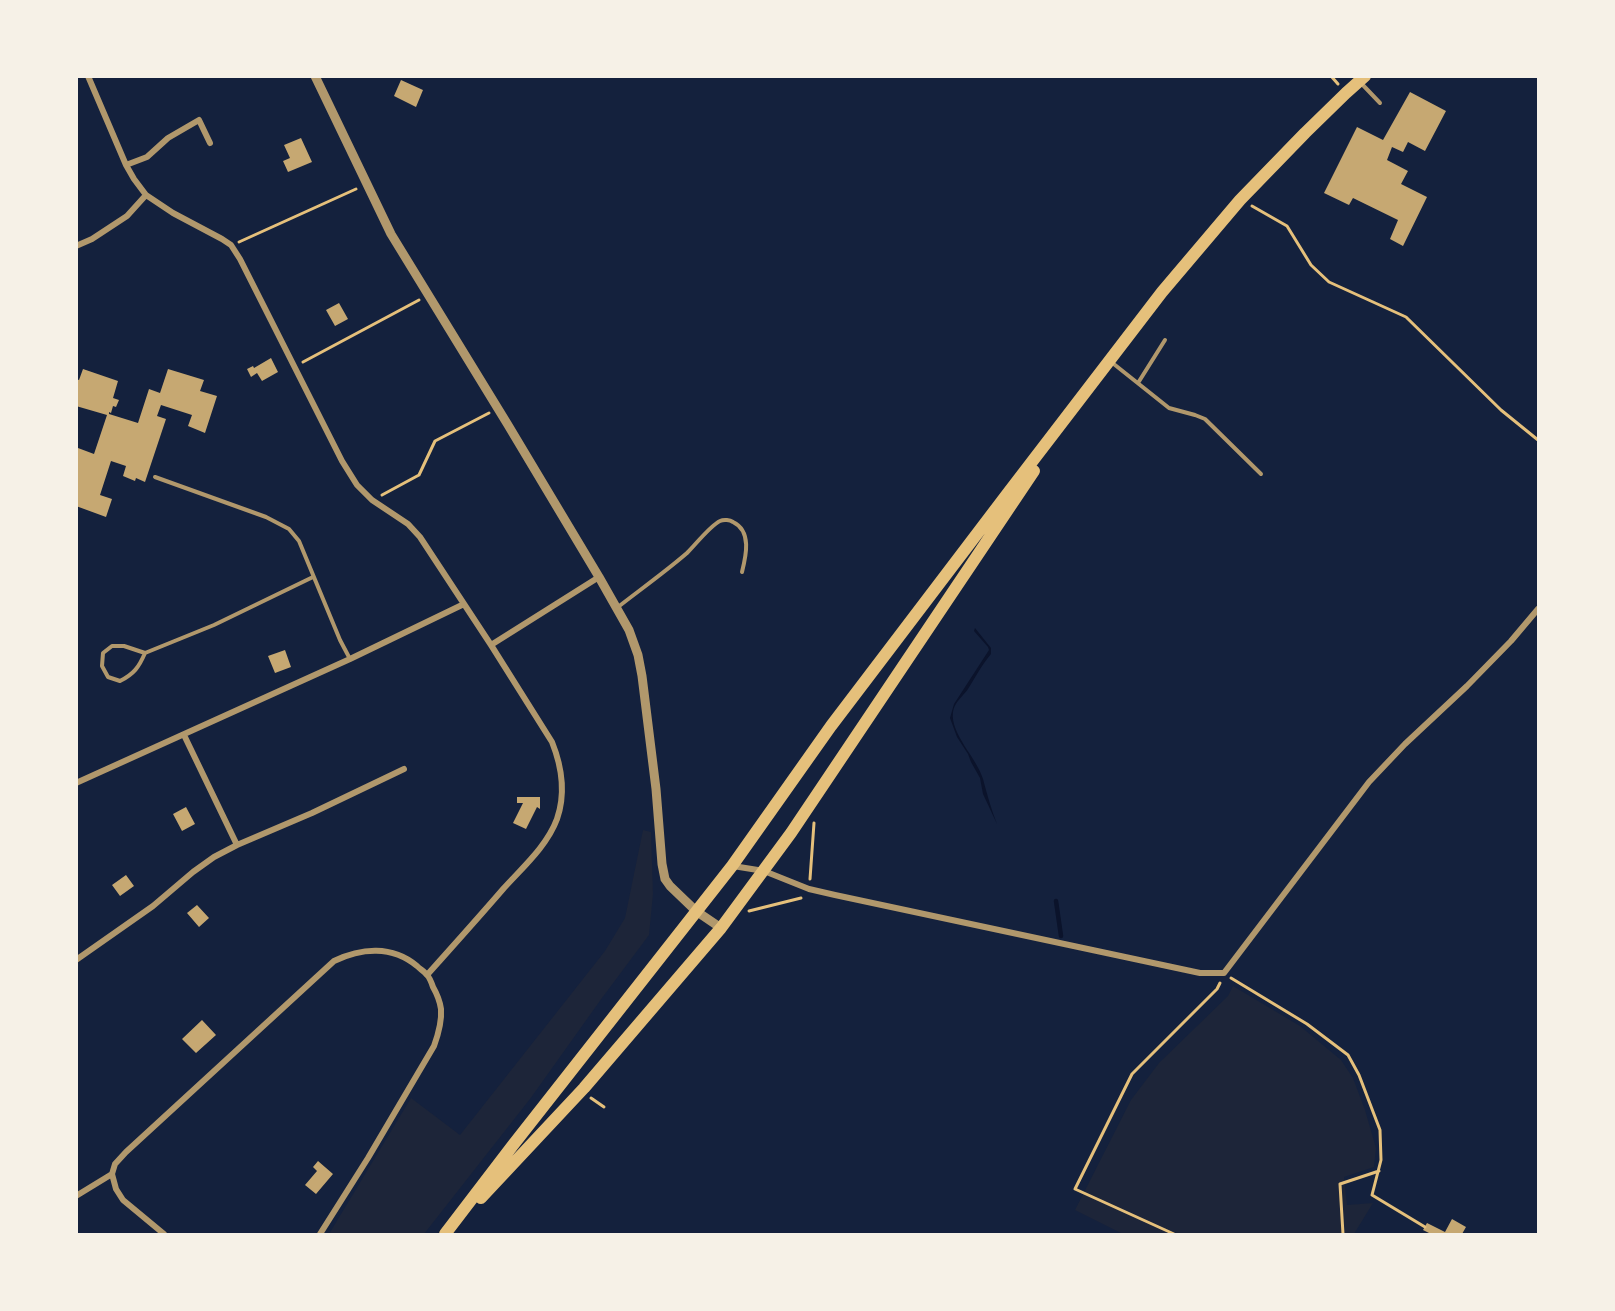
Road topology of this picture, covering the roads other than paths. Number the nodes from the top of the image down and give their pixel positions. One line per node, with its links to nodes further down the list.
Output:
1 (88, 76): 6 (street)
2 (315, 76): 16 (street)
3 (1362, 79): 4 (lane); 10 (highway)
4 (1380, 103)
5 (210, 143): 6 (street)
6 (126, 165): 7 (street)
7 (146, 195): 8 (street); 18 (street)
8 (76, 246)
9 (1165, 340): 11 (lane)
10 (1110, 361): 11 (lane); 12 (highway)
11 (1138, 383): 13 (lane)
12 (1077, 404): 28 (highway); 29 (highway)
13 (1261, 474)
14 (155, 477): 17 (lane)
15 (742, 572): 19 (lane)
16 (600, 576): 19 (street); 21 (street)
17 (313, 577): 22 (lane); 23 (lane)
18 (464, 604): 21 (street); 23 (street)
19 (618, 608): 30 (street)
20 (1539, 609): 29 (street)
21 (491, 645): 33 (street)
22 (145, 653): 22 (lane)
23 (350, 659): 24 (street)
24 (184, 735): 26 (street); 27 (street)
25 (404, 769): 27 (street)
26 (76, 783)
27 (237, 845): 32 (street)
28 (732, 866): 29 (street); 30 (highway)
29 (764, 871): 31 (highway)
30 (696, 911): 31 (street); 38 (highway)
31 (721, 928): 38 (highway)
32 (76, 960)
33 (427, 975): 34 (street); 37 (street)
34 (112, 1174): 35 (street); 36 (street)
35 (76, 1196)
36 (164, 1234)
37 (320, 1234)
38 (446, 1234)

